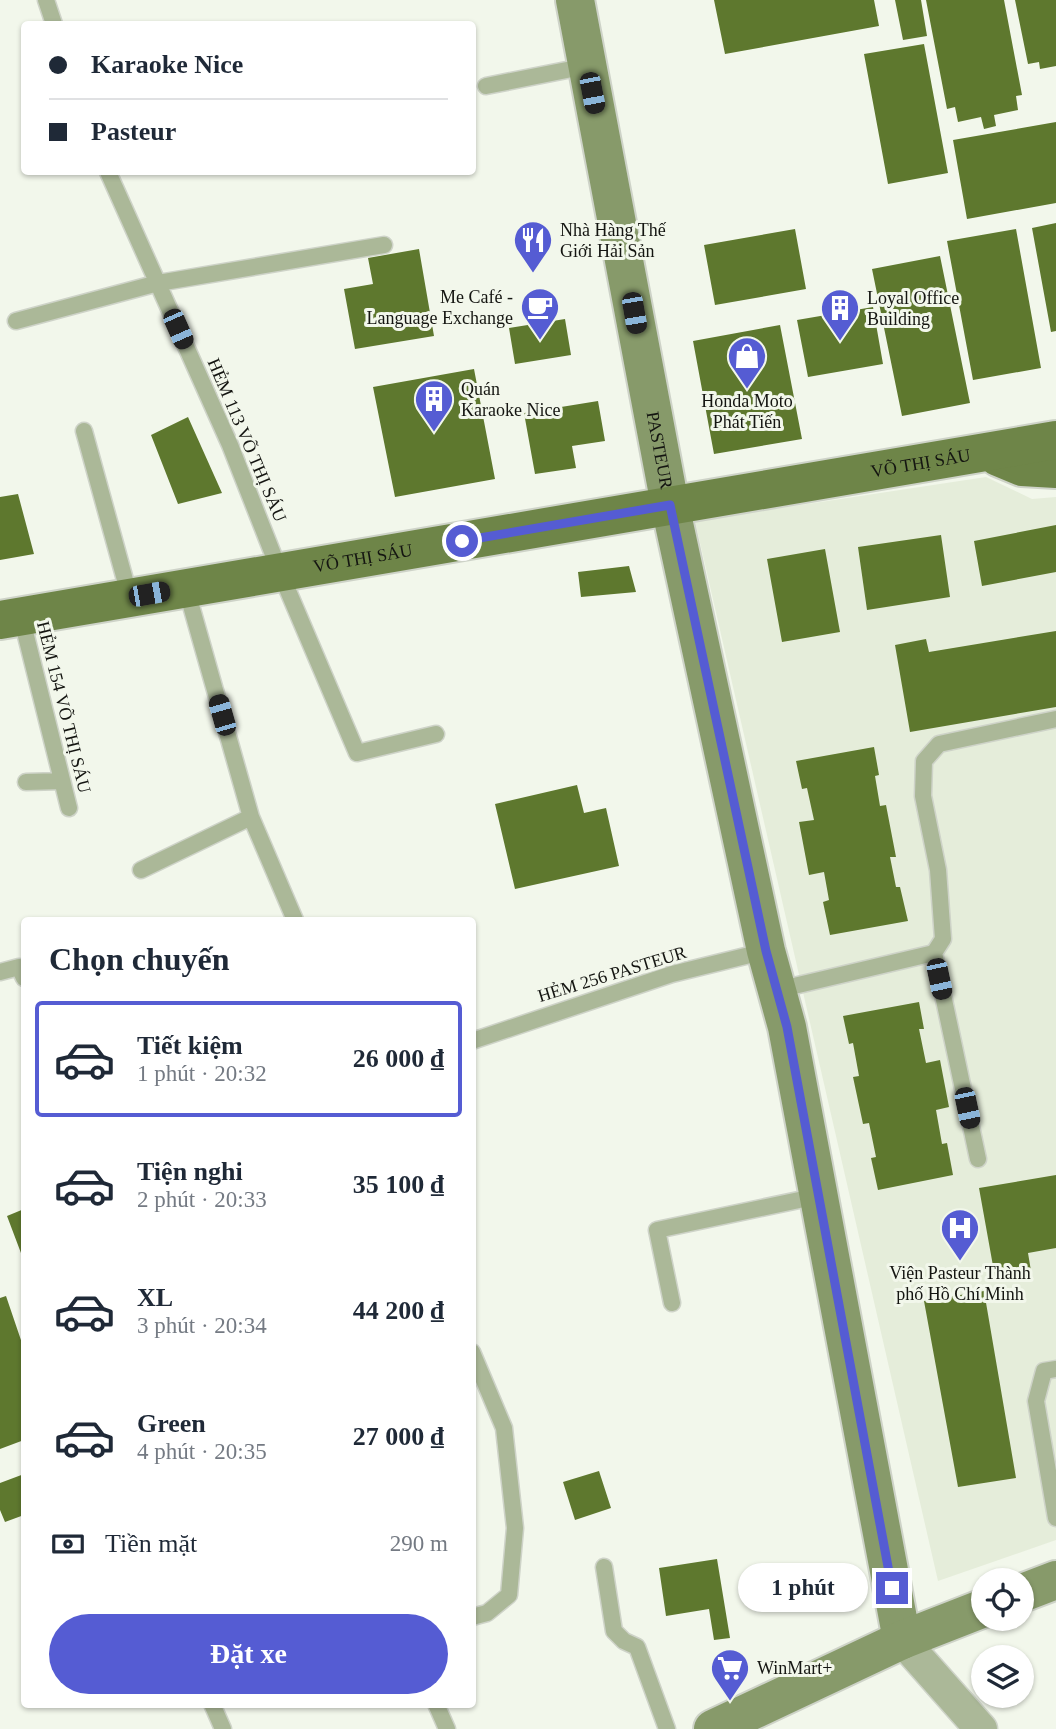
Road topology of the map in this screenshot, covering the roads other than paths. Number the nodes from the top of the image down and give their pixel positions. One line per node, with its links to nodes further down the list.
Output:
1 (46, 0): 3 (lane)
2 (575, 0): 4 (main road, PASTEUR)
3 (53, 21)
4 (587, 66): 5 (lane); 14 (main road, PASTEUR)
5 (486, 86)
6 (109, 175): 8 (lane, HẺM 113 VÕ THỊ SÁU)
7 (384, 245): 8 (lane)
8 (158, 283): 9 (lane); 15 (lane, HẺM 113 VÕ THỊ SÁU)
9 (16, 321)
10 (85, 431): 17 (lane)
11 (1056, 440): 12 (main road, VÕ THỊ SÁU)
12 (986, 452): 13 (main road); 14 (main road, VÕ THỊ SÁU)
13 (1056, 469)
14 (670, 505): 15 (main road, VÕ THỊ SÁU); 27 (main road, PASTEUR)
15 (280, 572): 16 (main road, VÕ THỊ SÁU); 20 (lane, HẺM 113 VÕ THỊ SÁU)
16 (186, 588): 17 (main road, VÕ THỊ SÁU); 24 (lane)
17 (130, 598): 18 (main road, VÕ THỊ SÁU)
18 (10, 618): 21 (lane, HẺM 154 VÕ THỊ SÁU)
19 (1056, 719): 28 (lane)
20 (436, 734)
21 (62, 781): 22 (lane); 23 (lane, HẺM 154 VÕ THỊ SÁU)
22 (26, 782)
23 (69, 808)
24 (251, 817): 25 (lane); 26 (lane)
25 (141, 870)
26 (295, 917)
27 (766, 951): 31 (main road, PASTEUR); 32 (lane, HẺM 256 PASTEUR)
28 (934, 953): 31 (lane); 33 (lane)
29 (21, 970): 30 (lane)
30 (0, 972)
31 (777, 990): 34 (main road, PASTEUR)
32 (476, 1040)
33 (978, 1159)
34 (818, 1196): 35 (lane); 44 (main road, PASTEUR)
35 (672, 1303)
36 (476, 1362): 43 (lane)
37 (1056, 1369): 38 (lane)
38 (1056, 1518)
39 (604, 1567): 49 (lane)
40 (1056, 1580): 41 (main road)
41 (1034, 1588)
42 (971, 1613): 44 (main road)
43 (476, 1615)
44 (902, 1640): 50 (main road); 51 (street)
45 (214, 1708): 47 (lane)
46 (438, 1708): 48 (lane)
47 (223, 1729)
48 (447, 1729)
49 (667, 1729)
50 (713, 1729)
51 (981, 1729)

